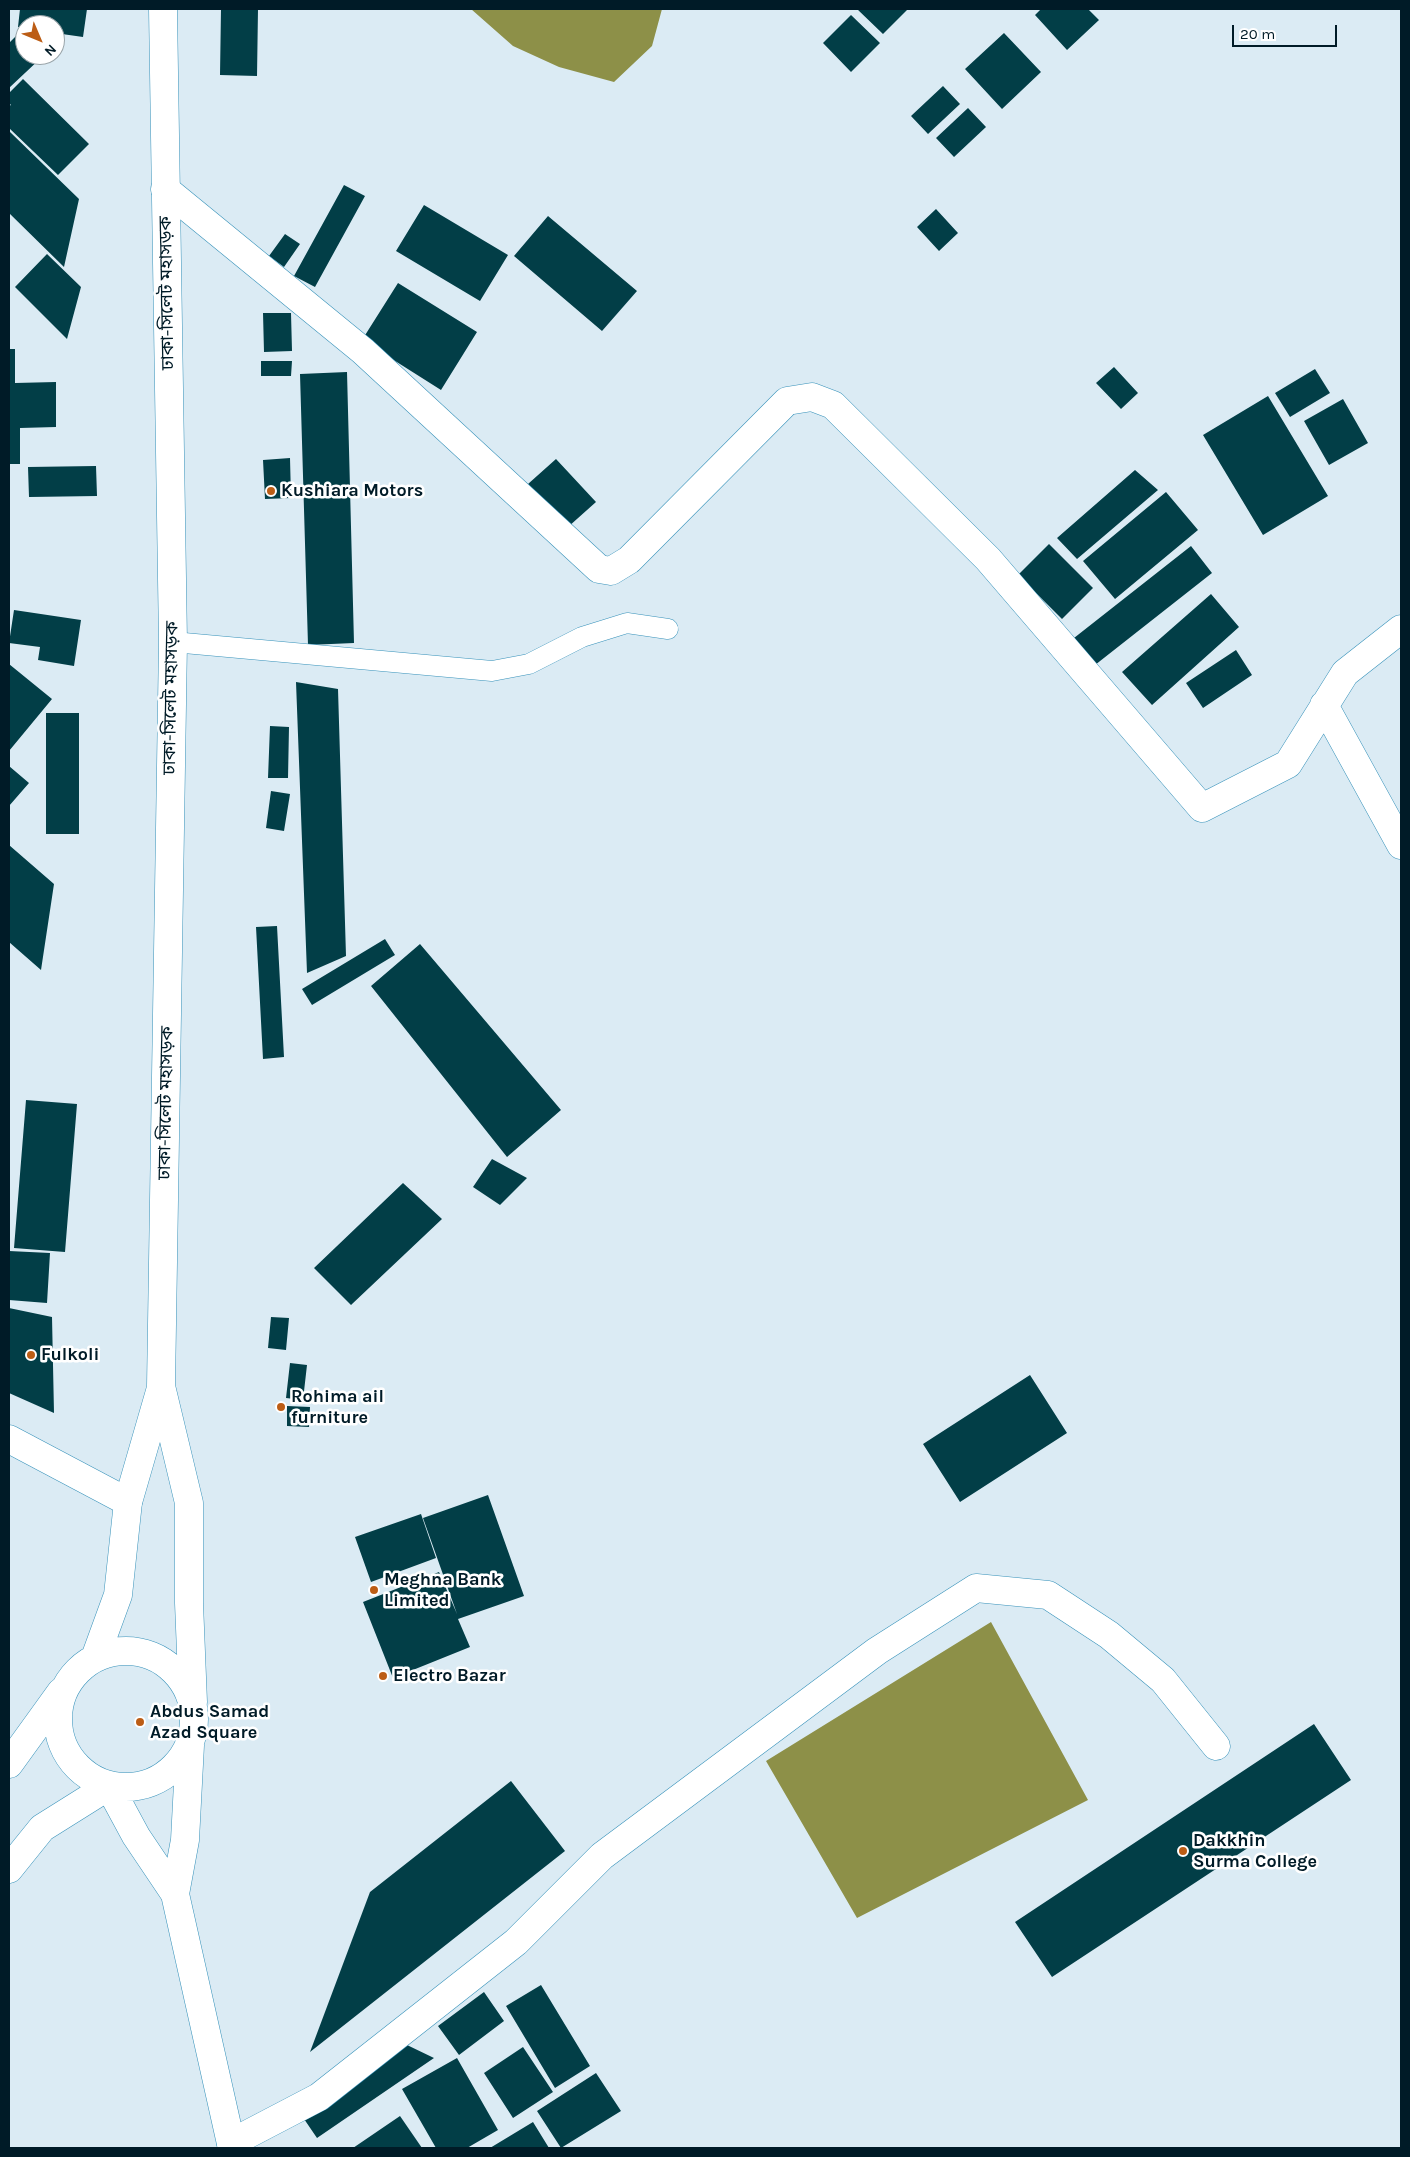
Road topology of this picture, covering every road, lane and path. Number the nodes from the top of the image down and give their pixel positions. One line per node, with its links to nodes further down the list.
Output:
1 (163, 9): 2 (main road, ঢাকা-সিলেট মহাসড়ক)
2 (165, 189): 5 (main road, ঢাকা-সিলেট মহাসড়ক); 6 (main road)
3 (1401, 629): 6 (main road)
4 (668, 630): 5 (lane)
5 (173, 642): 8 (main road, ঢাকা-সিলেট মহাসড়ক)
6 (1324, 705): 7 (main road)
7 (1401, 845)
8 (161, 1386): 10 (main road); 13 (main road)
9 (9, 1439): 10 (main road)
10 (128, 1502): 11 (main road)
11 (95, 1658): 12 (main road); 13 (main road)
12 (68, 1682): 16 (main road); 17 (main road)
13 (193, 1702): 14 (main road)
14 (190, 1745): 17 (main road); 19 (main road)
15 (1216, 1746): 20 (main road)
16 (9, 1764)
17 (109, 1786): 18 (main road); 19 (main road)
18 (9, 1869)
19 (175, 1894): 20 (main road)
20 (232, 2146)

